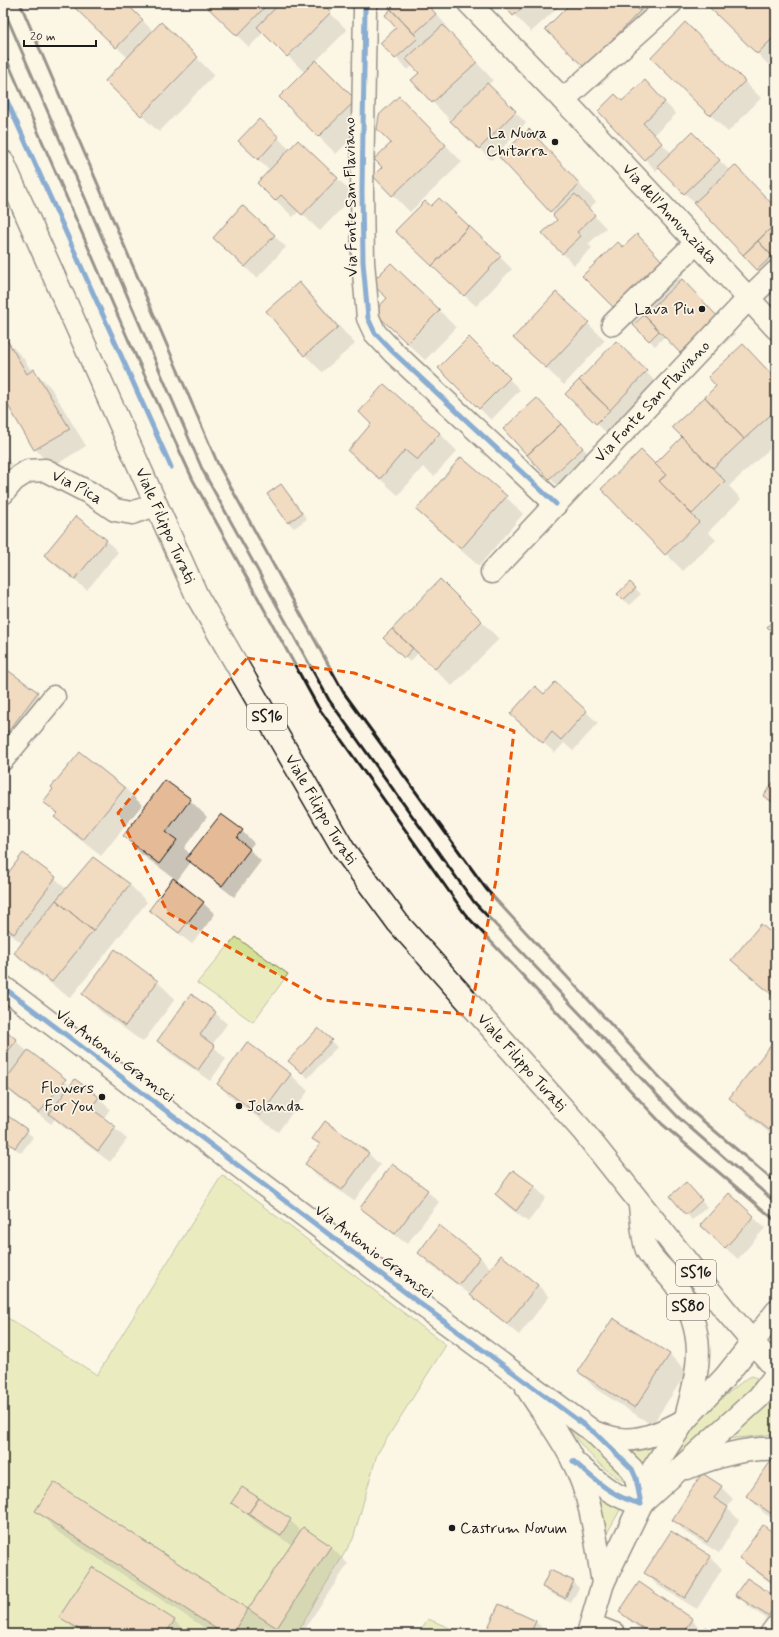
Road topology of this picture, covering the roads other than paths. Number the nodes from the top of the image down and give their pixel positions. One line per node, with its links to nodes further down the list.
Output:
1 (366, 3): 12 (street, Via Fonte San Flaviano)
2 (469, 3): 4 (street, Via dell'Annunziata)
3 (671, 3): 4 (street)
4 (563, 100): 6 (street, Via dell'Annunziata)
5 (3, 162): 13 (street, Viale Filippo Turati / SS16)
6 (697, 242): 8 (street, Via dell'Annunziata); 9 (street)
7 (776, 272): 8 (street, Via Fonte San Flaviano)
8 (748, 299): 10 (street, Via dell'Annunziata); 12 (street, Via Fonte San Flaviano)
9 (613, 324)
10 (776, 328)
11 (3, 493): 13 (street, Via Pica)
12 (556, 504): 14 (street, Via Fonte San Flaviano)
13 (155, 505): 18 (street, Viale Filippo Turati / SS16)
14 (492, 572)
15 (54, 697): 16 (street)
16 (3, 759)
17 (3, 987): 23 (street, Via Antonio Gramsci)
18 (640, 1204): 20 (street, Viale Filippo Turati / SS16); 24 (street, SS80)
19 (776, 1312): 20 (street)
20 (753, 1342): 21 (street, Viale Filippo Turati / SS16); 24 (street, SS80)
21 (776, 1369)
22 (776, 1375): 28 (street, SS80)
23 (520, 1377): 25 (street, Via Antonio Gramsci); 27 (street, Via Antonio Gramsci)
24 (685, 1420): 25 (street, Via Antonio Gramsci); 29 (street, SS80)
25 (595, 1433): 29 (street, Via Antonio Gramsci)
26 (776, 1450): 28 (street, SS80)
27 (573, 1461): 29 (street, Via Antonio Gramsci); 30 (street, Via Antonio Gramsci)
28 (674, 1473): 29 (street, SS80)
29 (641, 1504): 30 (street, SS80)
30 (602, 1583): 32 (street, SS80)
31 (776, 1627): 34 (street)
32 (589, 1629): 33 (street)
33 (614, 1634)
34 (771, 1634)

